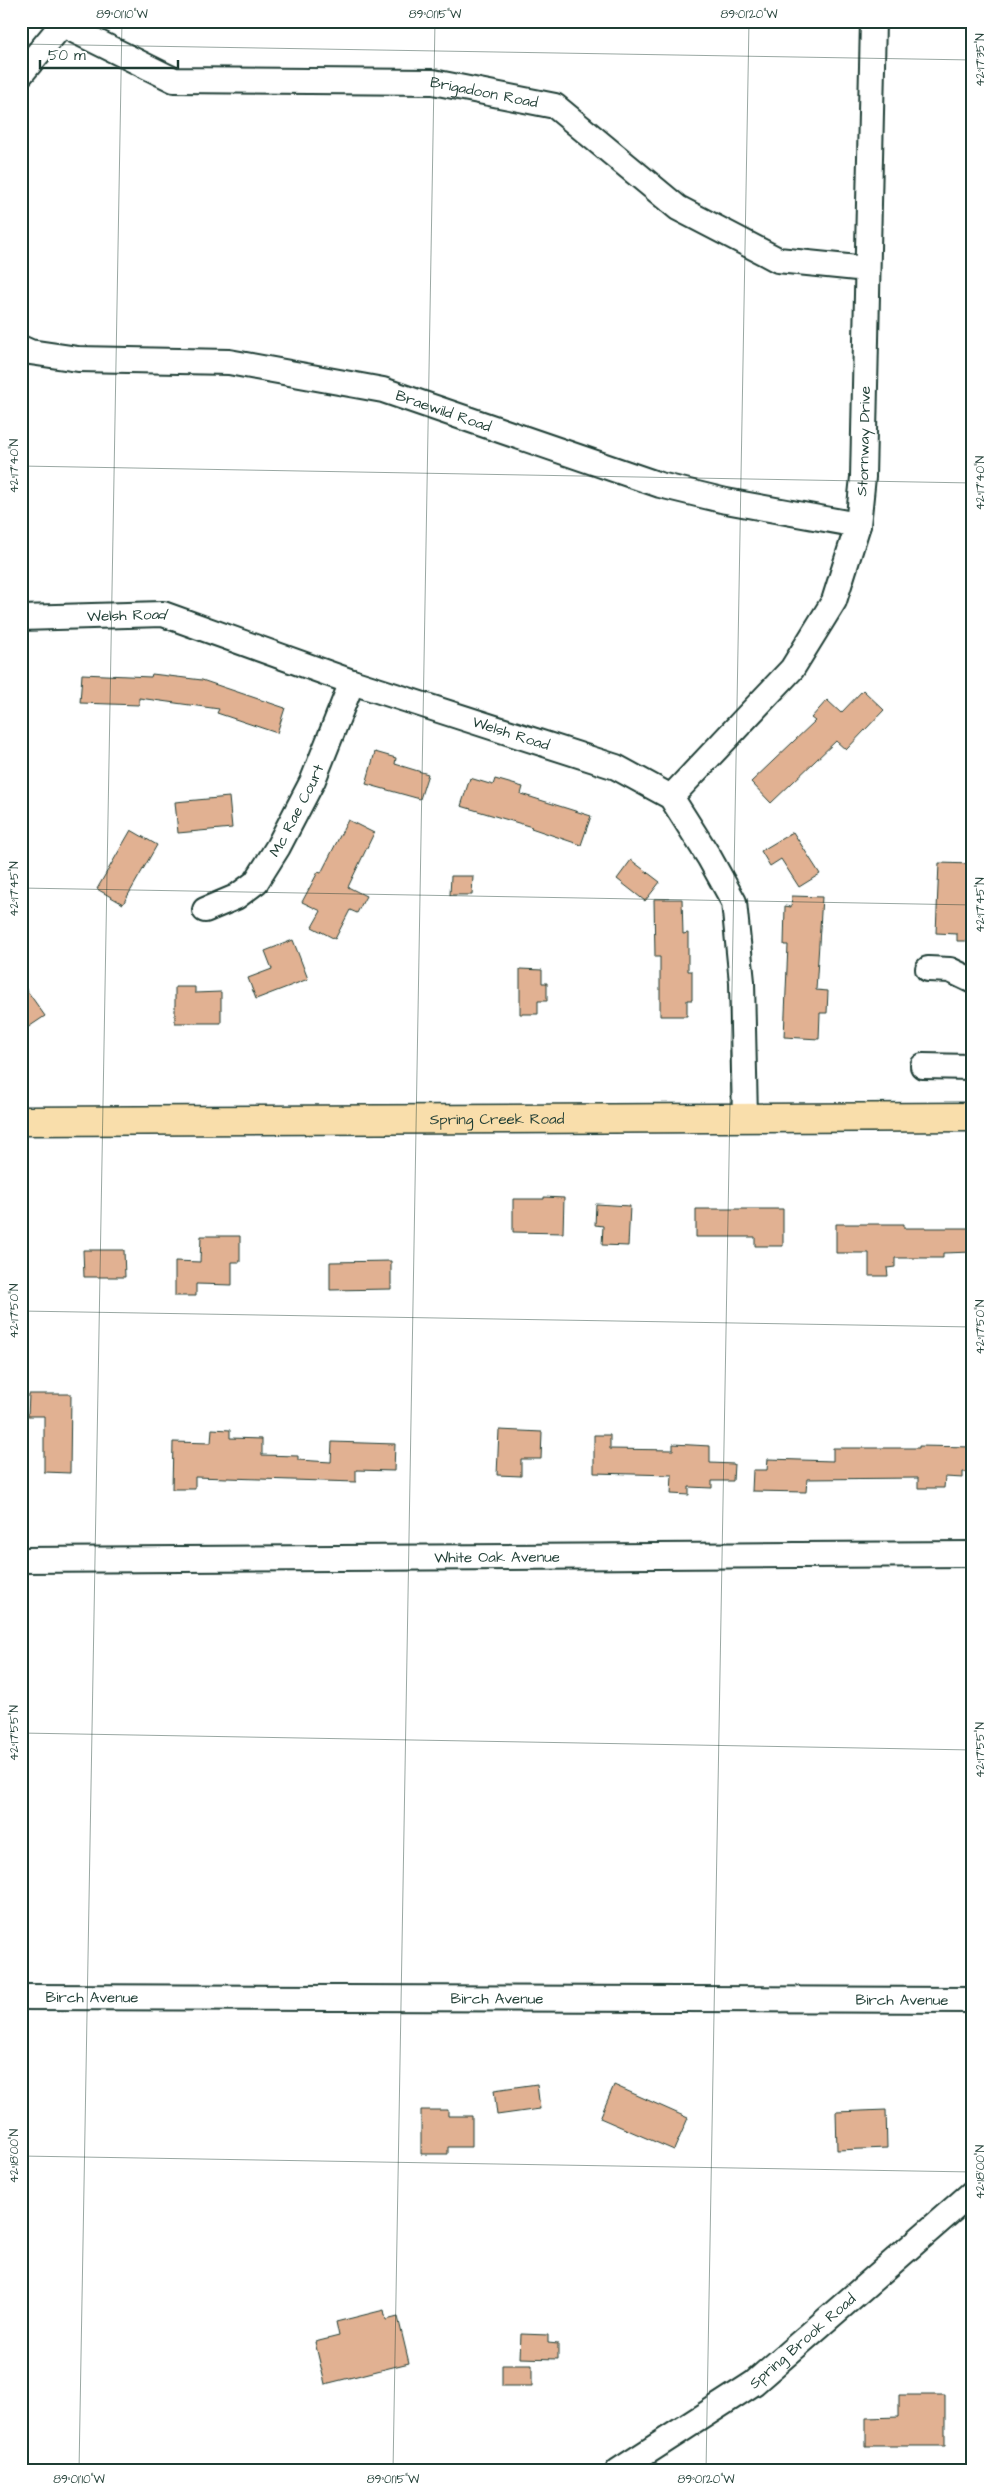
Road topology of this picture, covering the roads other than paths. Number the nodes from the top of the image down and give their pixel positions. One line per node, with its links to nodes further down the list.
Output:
1 (873, 21): 4 (street, Stornway Drive)
2 (64, 23): 3 (street); 4 (street, Brigadoon Road)
3 (21, 74)
4 (867, 269): 6 (street, Stornway Drive)
5 (21, 348): 6 (street, Braewild Road)
6 (858, 525): 9 (street, Stornway Drive)
7 (21, 618): 8 (street, Welsh Road)
8 (352, 682): 9 (street, Welsh Road); 10 (street, Mc Rae Court)
9 (671, 797): 16 (street, Welsh Road)
10 (205, 910)
11 (928, 969): 12 (street)
12 (972, 981)
13 (923, 1066): 14 (street)
14 (971, 1067)
15 (973, 1117): 16 (main road, Spring Creek Road)
16 (745, 1118): 17 (main road, Spring Creek Road)
17 (21, 1121)
18 (973, 1554): 19 (street, White Oak Avenue)
19 (21, 1560)
20 (21, 1997): 21 (street, Birch Avenue)
21 (973, 2000)
22 (973, 2192): 23 (street, Spring Brook Road)
23 (619, 2471)

